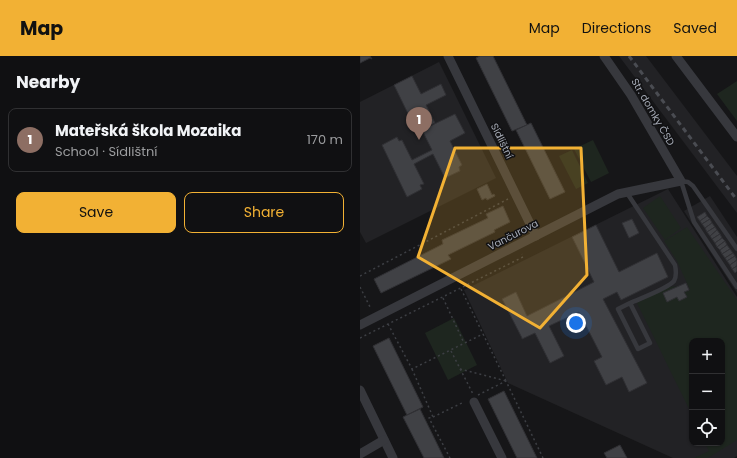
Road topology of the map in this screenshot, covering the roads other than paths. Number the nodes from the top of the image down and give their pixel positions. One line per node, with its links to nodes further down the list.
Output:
1 (448, 56): 7 (street, Sídlištní)
2 (604, 56): 5 (street, Str. domky ČSD)
3 (676, 56): 4 (street)
4 (737, 137)
5 (681, 181): 6 (street, Vančurova); 8 (lane); 9 (lane)
6 (626, 191): 7 (street, Vančurova); 10 (lane)
7 (536, 236): 11 (street, Vančurova)
8 (737, 249)
9 (737, 287)
10 (630, 303): 10 (lane)
11 (360, 325)
12 (360, 390): 14 (street)
13 (474, 399): 17 (street)
14 (384, 440): 15 (street); 16 (street)
15 (360, 454)
16 (393, 458)
17 (502, 458)

